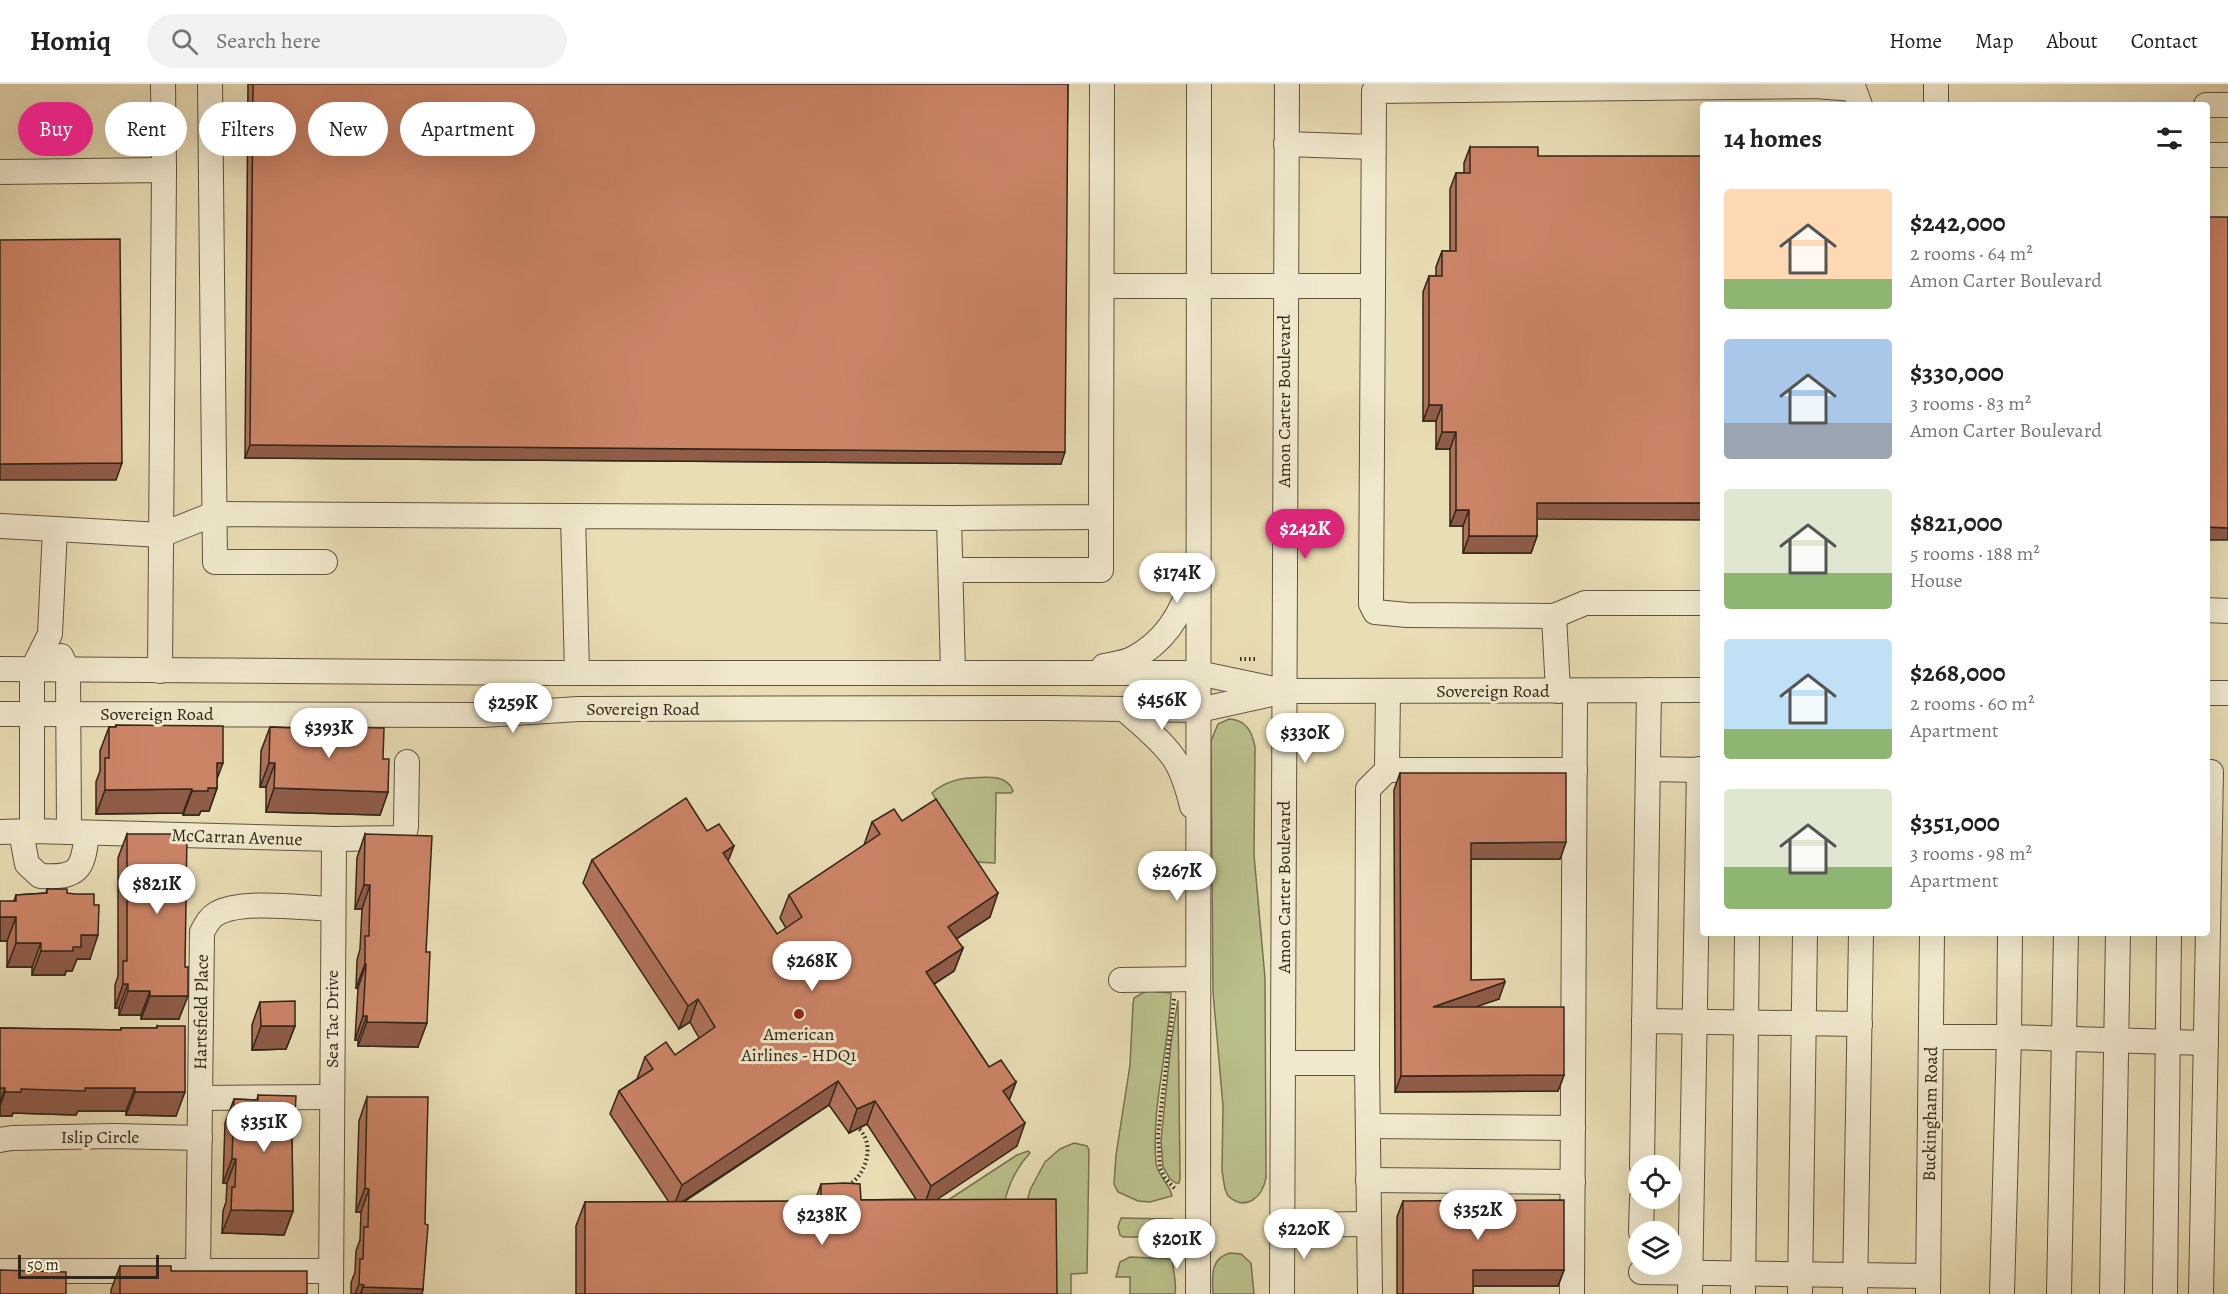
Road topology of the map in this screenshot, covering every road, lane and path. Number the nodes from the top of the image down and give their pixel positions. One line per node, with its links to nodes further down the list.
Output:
1 (163, 84): 15 (street)
2 (210, 84): 21 (street)
3 (1102, 84): 17 (street)
4 (1199, 84): 18 (street)
5 (1287, 84): 11 (street, Amon Carter Boulevard)
6 (1936, 84): 8 (street)
7 (1859, 102): 12 (street)
8 (1936, 102)
9 (2210, 105): 10 (street)
10 (2228, 105)
11 (1286, 144): 12 (street); 19 (street, Amon Carter Boulevard)
12 (1373, 147): 20 (street)
13 (2210, 155): 14 (street)
14 (2228, 155)
15 (164, 170): 16 (street); 27 (street)
16 (0, 172)
17 (1102, 286): 18 (street); 23 (street)
18 (1198, 286): 19 (street); 28 (street)
19 (1284, 286): 20 (street); 46 (street, Amon Carter Boulevard)
20 (1373, 286): 34 (street)
21 (214, 514): 22 (street); 27 (street); 29 (street)
22 (573, 516): 24 (street); 40 (street)
23 (1101, 517): 24 (street); 30 (street)
24 (949, 518): 30 (street)
25 (0, 526): 26 (street)
26 (55, 530): 27 (street); 35 (street)
27 (161, 535): 39 (street)
28 (1198, 552): 42 (street); 43 (street)
29 (325, 562)
30 (951, 570): 41 (street)
31 (1700, 603): 34 (street)
32 (2210, 610): 33 (street)
33 (2228, 611)
34 (1554, 616): 48 (street)
35 (50, 634): 37 (street); 38 (street)
36 (0, 669): 37 (street, Sovereign Road)
37 (32, 670): 38 (street, Sovereign Road); 54 (street)
38 (68, 670): 39 (street, Sovereign Road); 55 (street)
39 (160, 671): 40 (street, Sovereign Road)
40 (577, 673): 41 (street, Sovereign Road)
41 (953, 673): 42 (street, Sovereign Road)
42 (1031, 673): 43 (street, Sovereign Road)
43 (1198, 673): 46 (street, Sovereign Road); 52 (street)
44 (1649, 690): 45 (street, Sovereign Road); 48 (street, Sovereign Road); 57 (street)
45 (1700, 690)
46 (1284, 691): 47 (street, Sovereign Road); 52 (street, Sovereign Road); 92 (street, Amon Carter Boulevard)
47 (1388, 691): 48 (street, Sovereign Road); 58 (street)
48 (1566, 691): 59 (street)
49 (2210, 693): 50 (street)
50 (2228, 693)
51 (1125, 710): 52 (street, Sovereign Road); 55 (street, Sovereign Road); 64 (street)
52 (1199, 710): 64 (street)
53 (0, 714): 54 (street, Sovereign Road)
54 (32, 715): 55 (street, Sovereign Road); 65 (street)
55 (68, 715): 66 (street)
56 (407, 762): 67 (street, McCarran Avenue)
57 (1648, 769): 60 (street); 81 (street)
58 (1387, 770): 59 (street); 93 (street)
59 (1575, 770): 98 (street)
60 (1700, 770)
61 (2210, 772): 63 (street)
62 (1700, 812): 82 (street)
63 (2210, 826)
64 (1199, 829): 78 (street)
65 (18, 832): 66 (street, McCarran Avenue); 66 (street)
66 (78, 832): 67 (street, McCarran Avenue)
67 (334, 839): 68 (street, Sea Tac Drive)
68 (333, 909): 94 (street, Sea Tac Drive); 95 (street, Hartsfield Place)
69 (1747, 936): 83 (street)
70 (1805, 936): 84 (street)
71 (1861, 936): 85 (street)
72 (1932, 936): 86 (street, Buckingham Road)
73 (2010, 936): 87 (street)
74 (2066, 936): 88 (street)
75 (2118, 936): 89 (street)
76 (2169, 936): 90 (street)
77 (2208, 936): 91 (street)
78 (1198, 979): 79 (street); 117 (street)
79 (1121, 980)
80 (1175, 997): 105 (path)
81 (1644, 1021): 82 (street); 101 (street)
82 (1695, 1022): 83 (street); 112 (street)
83 (1746, 1023): 84 (street); 113 (street)
84 (1804, 1023): 85 (street); 114 (street)
85 (1860, 1024): 115 (street)
86 (1931, 1037): 87 (street); 116 (street, Buckingham Road)
87 (2008, 1037): 88 (street); 121 (street)
88 (2063, 1039): 89 (street); 122 (street)
89 (2115, 1040): 90 (street); 123 (street)
90 (2169, 1042): 91 (street); 124 (street)
91 (2206, 1043): 125 (street)
92 (1284, 1063): 93 (street); 107 (street, Amon Carter Boulevard)
93 (1367, 1063): 96 (street)
94 (332, 1097): 95 (street); 111 (street, Sea Tac Drive)
95 (200, 1098): 99 (street, Hartsfield Place)
96 (1368, 1126): 98 (street); 102 (street)
97 (858, 1128): 104 (path)
98 (1574, 1128): 103 (street)
99 (200, 1138): 100 (street, Islip Circle); 109 (street, Hartsfield Place)
100 (0, 1140)
101 (1642, 1155)
102 (1368, 1180): 103 (street); 106 (street)
103 (1573, 1182): 120 (street)
104 (843, 1186)
105 (1176, 1190)
106 (1368, 1224): 107 (street); 119 (street)
107 (1283, 1225): 118 (street, Amon Carter Boulevard)
108 (0, 1271): 109 (street)
109 (198, 1271): 111 (street)
110 (1641, 1277): 112 (street)
111 (330, 1283)
112 (1690, 1283): 113 (street)
113 (1744, 1283): 114 (street)
114 (1800, 1284): 115 (street)
115 (1855, 1284): 116 (street)
116 (1928, 1285)
117 (1198, 1294)
118 (1282, 1294)
119 (1370, 1294)
120 (1572, 1294)
121 (2002, 1294)
122 (2059, 1294)
123 (2112, 1294)
124 (2165, 1294)
125 (2201, 1294)

